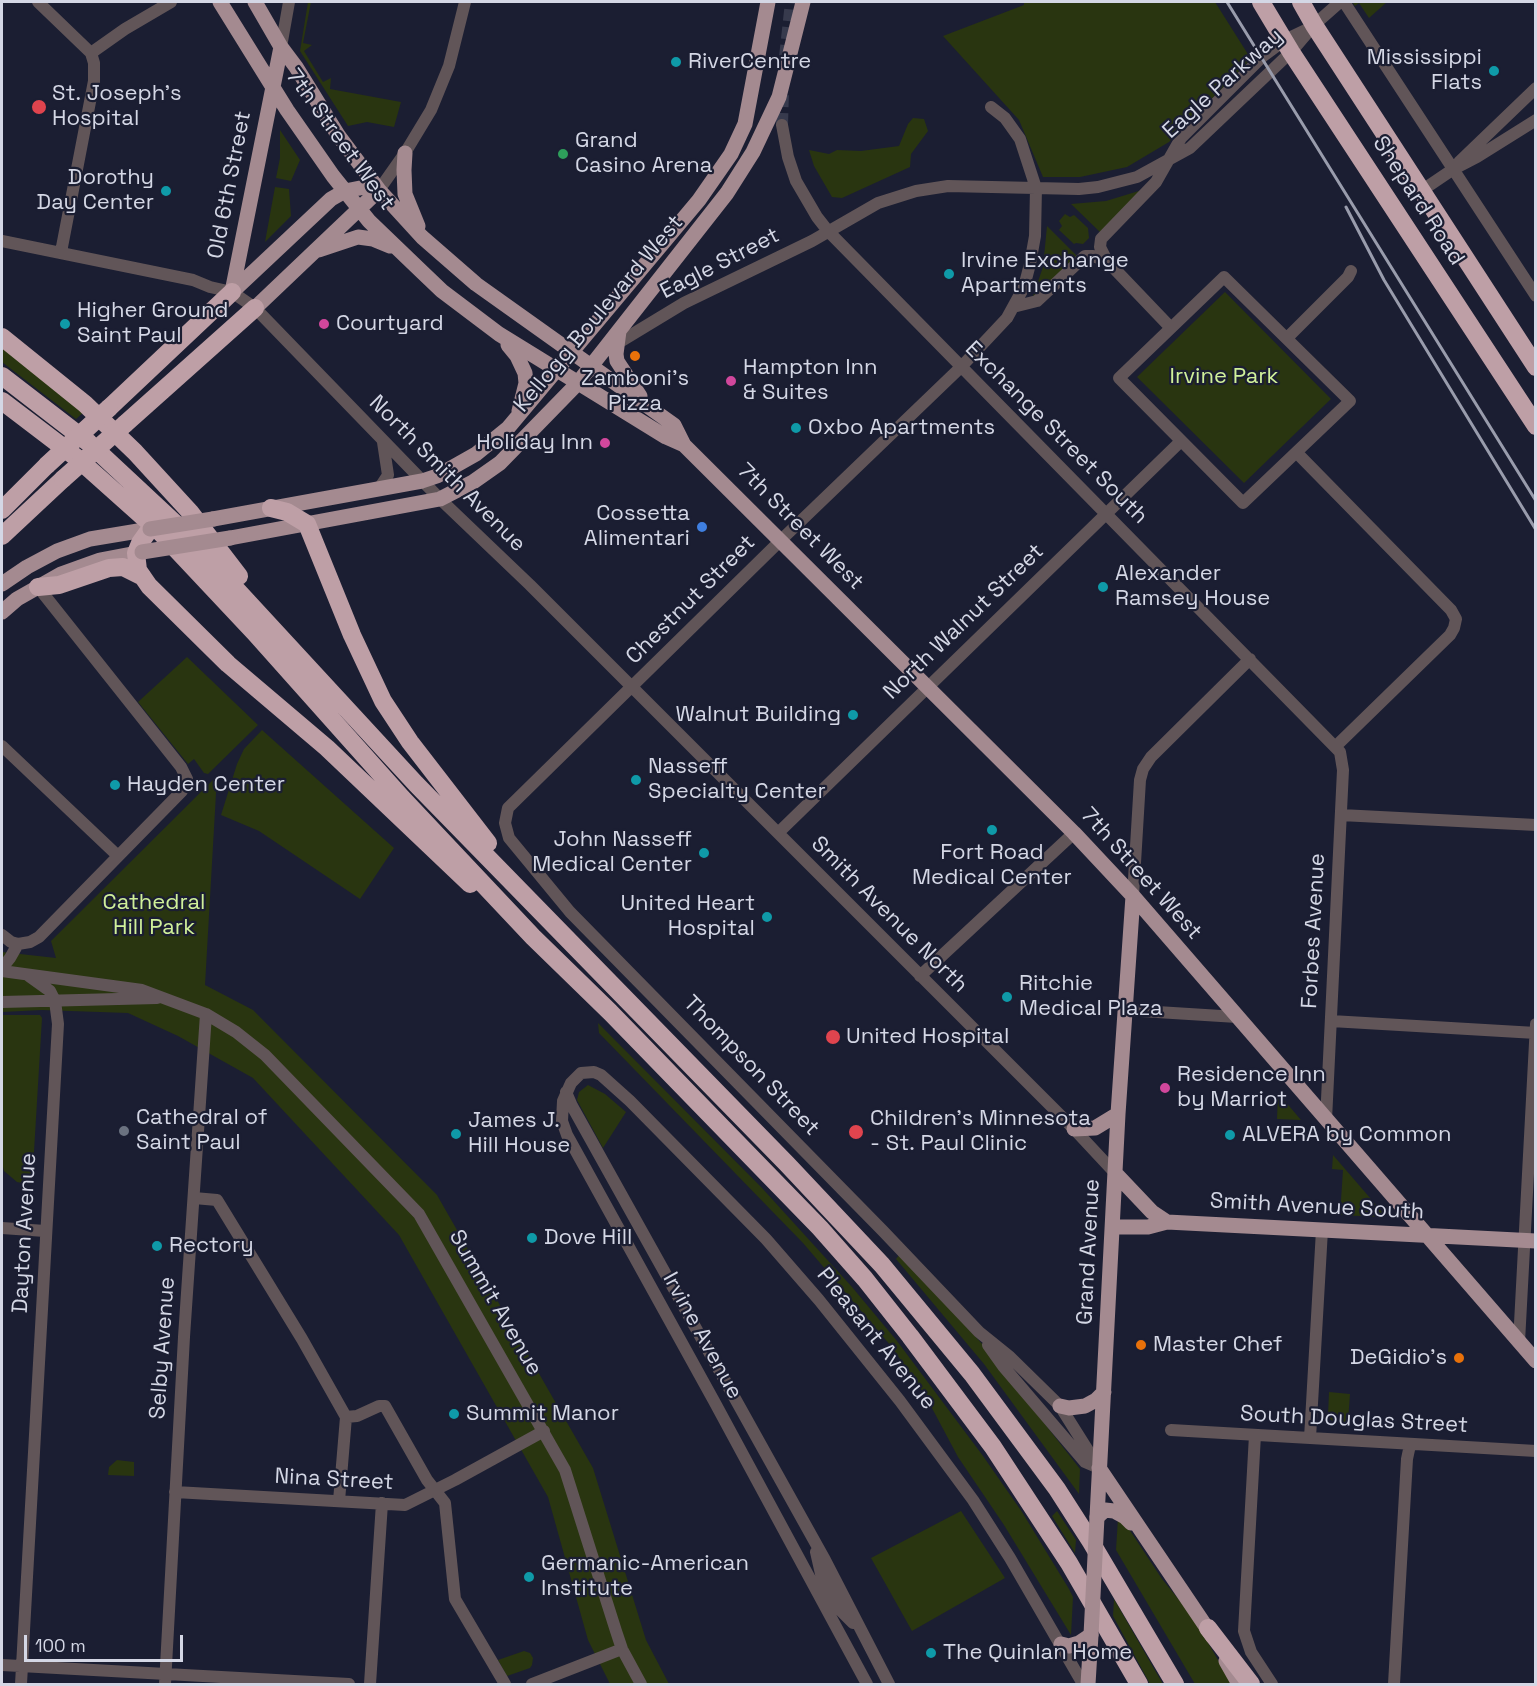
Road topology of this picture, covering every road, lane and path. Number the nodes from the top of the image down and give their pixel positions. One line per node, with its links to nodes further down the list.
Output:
1 (38, 2): 17 (street)
2 (171, 2): 17 (street)
3 (220, 2): 18 (main road, 7th Street West)
4 (244, 2): 14 (main road)
5 (255, 2): 14 (main road, 7th Street West)
6 (289, 2): 16 (street)
7 (465, 2): 23 (street)
8 (768, 2): 48 (main road, Kellogg Boulevard West)
9 (803, 2): 46 (main road, Kellogg Boulevard West)
10 (1261, 2): 15 (highway, Shepard Road)
11 (1301, 2): 13 (highway, Shepard Road)
12 (1342, 2): 13 (street, Eagle Parkway); 25 (street)
13 (1314, 25): 15 (street, Eagle Parkway); 29 (highway, Shepard Road)
14 (271, 28): 16 (main road, 7th Street West)
15 (1288, 46): 24 (street, Eagle Parkway); 58 (highway, Shepard Road)
16 (281, 47): 18 (main road, Old 6th Street); 27 (main road, 7th Street West)
17 (91, 53): 36 (street)
18 (273, 87): 28 (main road, 7th Street West); 39 (main road, Old 6th Street)
19 (1536, 88): 25 (street)
20 (991, 107): 26 (street, Chestnut Street)
21 (1536, 120): 25 (street)
22 (782, 125): 31 (street, Exchange Street South)
23 (405, 153): 27 (street); 32 (main road)
24 (1166, 162): 26 (street, Eagle Parkway); 37 (street)
25 (1452, 170): 29 (street); 40 (street)
26 (1036, 188): 31 (street, Eagle Parkway); 41 (street, Chestnut Street)
27 (379, 190): 28 (main road); 30 (main road); 32 (main road, 7th Street West)
28 (345, 191): 30 (main road, 7th Street West); 39 (main road)
29 (1421, 191): 49 (highway, Shepard Road)
30 (359, 209): 34 (main road, 7th Street West); 35 (main road)
31 (828, 231): 46 (street, Eagle Street); 51 (street, Exchange Street South)
32 (422, 237): 48 (main road, 7th Street West)
33 (2, 241): 36 (street, North Smith Avenue)
34 (398, 249): 35 (main road); 44 (main road, 7th Street West)
35 (316, 251): 42 (main road)
36 (61, 252): 39 (street, North Smith Avenue)
37 (1107, 261): 41 (street); 43 (street)
38 (1351, 271): 47 (street)
39 (232, 292): 42 (street, North Smith Avenue); 67 (highway, bridge)
40 (1536, 296)
41 (1013, 307): 51 (street, Chestnut Street)
42 (255, 308): 59 (street, North Smith Avenue); 71 (highway, bridge)
43 (1171, 328): 47 (street); 60 (street)
44 (499, 334): 52 (main road, 7th Street West); 57 (main road)
45 (2, 337): 78 (highway)
46 (618, 337): 50 (main road, Kellogg Boulevard West); 56 (main road)
47 (1287, 338): 62 (street)
48 (570, 352): 50 (main road, 7th Street West); 52 (main road, Kellogg Boulevard West)
49 (1533, 358)
50 (595, 360): 54 (main road, Kellogg Boulevard West); 56 (main road, 7th Street West)
51 (961, 367): 68 (street, Exchange Street South); 72 (street, Chestnut Street)
52 (556, 370): 54 (main road, 7th Street West); 57 (main road, Kellogg Boulevard West)
53 (2, 376): 78 (highway)
54 (577, 384): 61 (main road, 7th Street West); 65 (main road, Kellogg Boulevard West)
55 (2, 401): 93 (highway)
56 (645, 404): 61 (main road, 7th Street West)
57 (517, 417): 63 (main road, Kellogg Boulevard West)
58 (1536, 426)
59 (383, 441): 63 (street, North Smith Avenue); 64 (street)
60 (1180, 441): 62 (street); 68 (street, North Walnut Street)
61 (684, 445): 72 (main road, 7th Street West)
62 (1297, 453): 83 (street)
63 (422, 481): 64 (main road, Kellogg Boulevard West); 65 (street, North Smith Avenue)
64 (378, 490): 66 (main road, Kellogg Boulevard West)
65 (440, 499): 69 (main road, Kellogg Boulevard West); 80 (street, North Smith Avenue)
66 (272, 508): 69 (highway); 70 (main road, Kellogg Boulevard West, bridge)
67 (2, 510)
68 (1106, 514): 79 (street, Exchange Street South); 81 (street, North Walnut Street)
69 (307, 525): 73 (main road, Kellogg Boulevard West, bridge); 90 (highway)
70 (150, 530): 73 (highway); 75 (main road, Kellogg Boulevard West)
71 (2, 536)
72 (781, 540): 80 (street, Chestnut Street); 81 (main road, 7th Street West)
73 (139, 551): 74 (highway); 76 (main road, Kellogg Boulevard West)
74 (143, 577): 76 (highway); 93 (highway)
75 (2, 584)
76 (38, 587): 77 (main road, Kellogg Boulevard West); 89 (street)
77 (2, 612)
78 (294, 649): 90 (highway)
79 (1250, 659): 83 (street, Exchange Street South); 91 (street)
80 (632, 688): 85 (street, Chestnut Street); 87 (street, Smith Avenue North)
81 (928, 688): 87 (street, North Walnut Street); 88 (main road, 7th Street West)
82 (2, 746): 89 (street)
83 (1336, 747): 84 (street, Forbes Avenue)
84 (1341, 815): 86 (street); 104 (street, Forbes Avenue)
85 (505, 823): 120 (street, Thompson Street)
86 (1536, 825)
87 (777, 832): 97 (street, Smith Avenue North)
88 (1074, 833): 91 (main road, 7th Street West); 97 (street)
89 (118, 856): 94 (street)
90 (509, 878): 160 (highway)
91 (1133, 896): 101 (main road, Grand Avenue); 103 (main road, 7th Street West)
92 (2, 935): 94 (street)
93 (533, 937): 159 (highway)
94 (18, 944): 95 (street)
95 (2, 969): 96 (street, Summit Avenue)
96 (28, 975): 98 (street, Summit Avenue); 100 (street)
97 (920, 976): 110 (street, Smith Avenue North)
98 (158, 997): 100 (street); 102 (street, Summit Avenue)
99 (2, 1002): 100 (street)
100 (55, 1002): 117 (street, Dayton Avenue)
101 (1125, 1010): 103 (street); 108 (main road, Grand Avenue)
102 (206, 1014): 112 (street, Selby Avenue); 127 (street, Summit Avenue)
103 (1237, 1017): 109 (main road, 7th Street West)
104 (1331, 1022): 106 (street); 109 (street, Forbes Avenue)
105 (1536, 1024): 106 (street)
106 (1535, 1033): 119 (street)
107 (566, 1092): 138 (street, Irvine Avenue); 140 (street, Irvine Avenue); 144 (street, Pleasant Avenue)
108 (1119, 1114): 110 (main road); 111 (main road, Grand Avenue)
109 (1326, 1120): 118 (main road, 7th Street West)
110 (1074, 1129): 111 (street, Smith Avenue North)
111 (1115, 1173): 113 (main road); 114 (main road, Grand Avenue)
112 (194, 1198): 125 (street); 134 (street, Selby Avenue)
113 (1167, 1222): 114 (main road, Smith Avenue South); 116 (main road, Smith Avenue South)
114 (1113, 1227): 123 (main road, Grand Avenue)
115 (2, 1228): 117 (street)
116 (1322, 1230): 118 (main road, Smith Avenue South); 129 (street)
117 (45, 1231): 147 (street, Dayton Avenue)
118 (1425, 1234): 119 (main road, Smith Avenue South); 121 (main road, 7th Street West)
119 (1530, 1241): 121 (street)
120 (979, 1332): 124 (street, Thompson Street); 132 (street, Thompson Street)
121 (1519, 1342): 122 (main road, 7th Street West)
122 (1536, 1361)
123 (1104, 1392): 124 (main road); 132 (main road, Grand Avenue)
124 (1060, 1406): 132 (street, Thompson Street)
125 (346, 1417): 133 (street); 135 (street)
126 (1171, 1430): 128 (street, South Douglas Street)
127 (544, 1431): 133 (street, Nina Street); 145 (street, Summit Avenue)
128 (1255, 1435): 129 (street, South Douglas Street); 163 (street)
129 (1310, 1438): 130 (street, South Douglas Street)
130 (1410, 1445): 131 (street, South Douglas Street); 164 (street)
131 (1536, 1451)
132 (1099, 1468): 137 (main road, Grand Avenue); 139 (main road)
133 (435, 1491): 136 (street, Nina Street); 152 (street)
134 (175, 1492): 135 (street, Nina Street); 148 (street, Selby Avenue)
135 (339, 1501): 136 (street, Nina Street)
136 (382, 1503): 151 (street)
137 (1097, 1517): 139 (main road); 143 (main road, Grand Avenue, bridge)
138 (814, 1543): 140 (street, Irvine Avenue); 141 (street, Irvine Avenue)
139 (1156, 1553): 142 (main road)
140 (824, 1595): 141 (street, Irvine Avenue); 155 (street, Irvine Avenue)
141 (859, 1627): 156 (street, Irvine Avenue)
142 (1208, 1628): 161 (main road); 162 (highway)
143 (1091, 1635): 144 (main road); 158 (main road, Grand Avenue)
144 (1060, 1644): 157 (street, Pleasant Avenue)
145 (622, 1649): 153 (street); 154 (street, Summit Avenue)
146 (2, 1665): 147 (street)
147 (22, 1666): 148 (street); 149 (street, Dayton Avenue)
148 (165, 1679): 150 (street)
149 (21, 1684)
150 (349, 1684)
151 (370, 1684)
152 (505, 1684)
153 (532, 1684)
154 (641, 1684)
155 (867, 1684)
156 (889, 1684)
157 (1083, 1684)
158 (1088, 1684)
159 (1139, 1684)
160 (1175, 1684)
161 (1239, 1684)
162 (1251, 1684)
163 (1272, 1684)
164 (1394, 1684)

